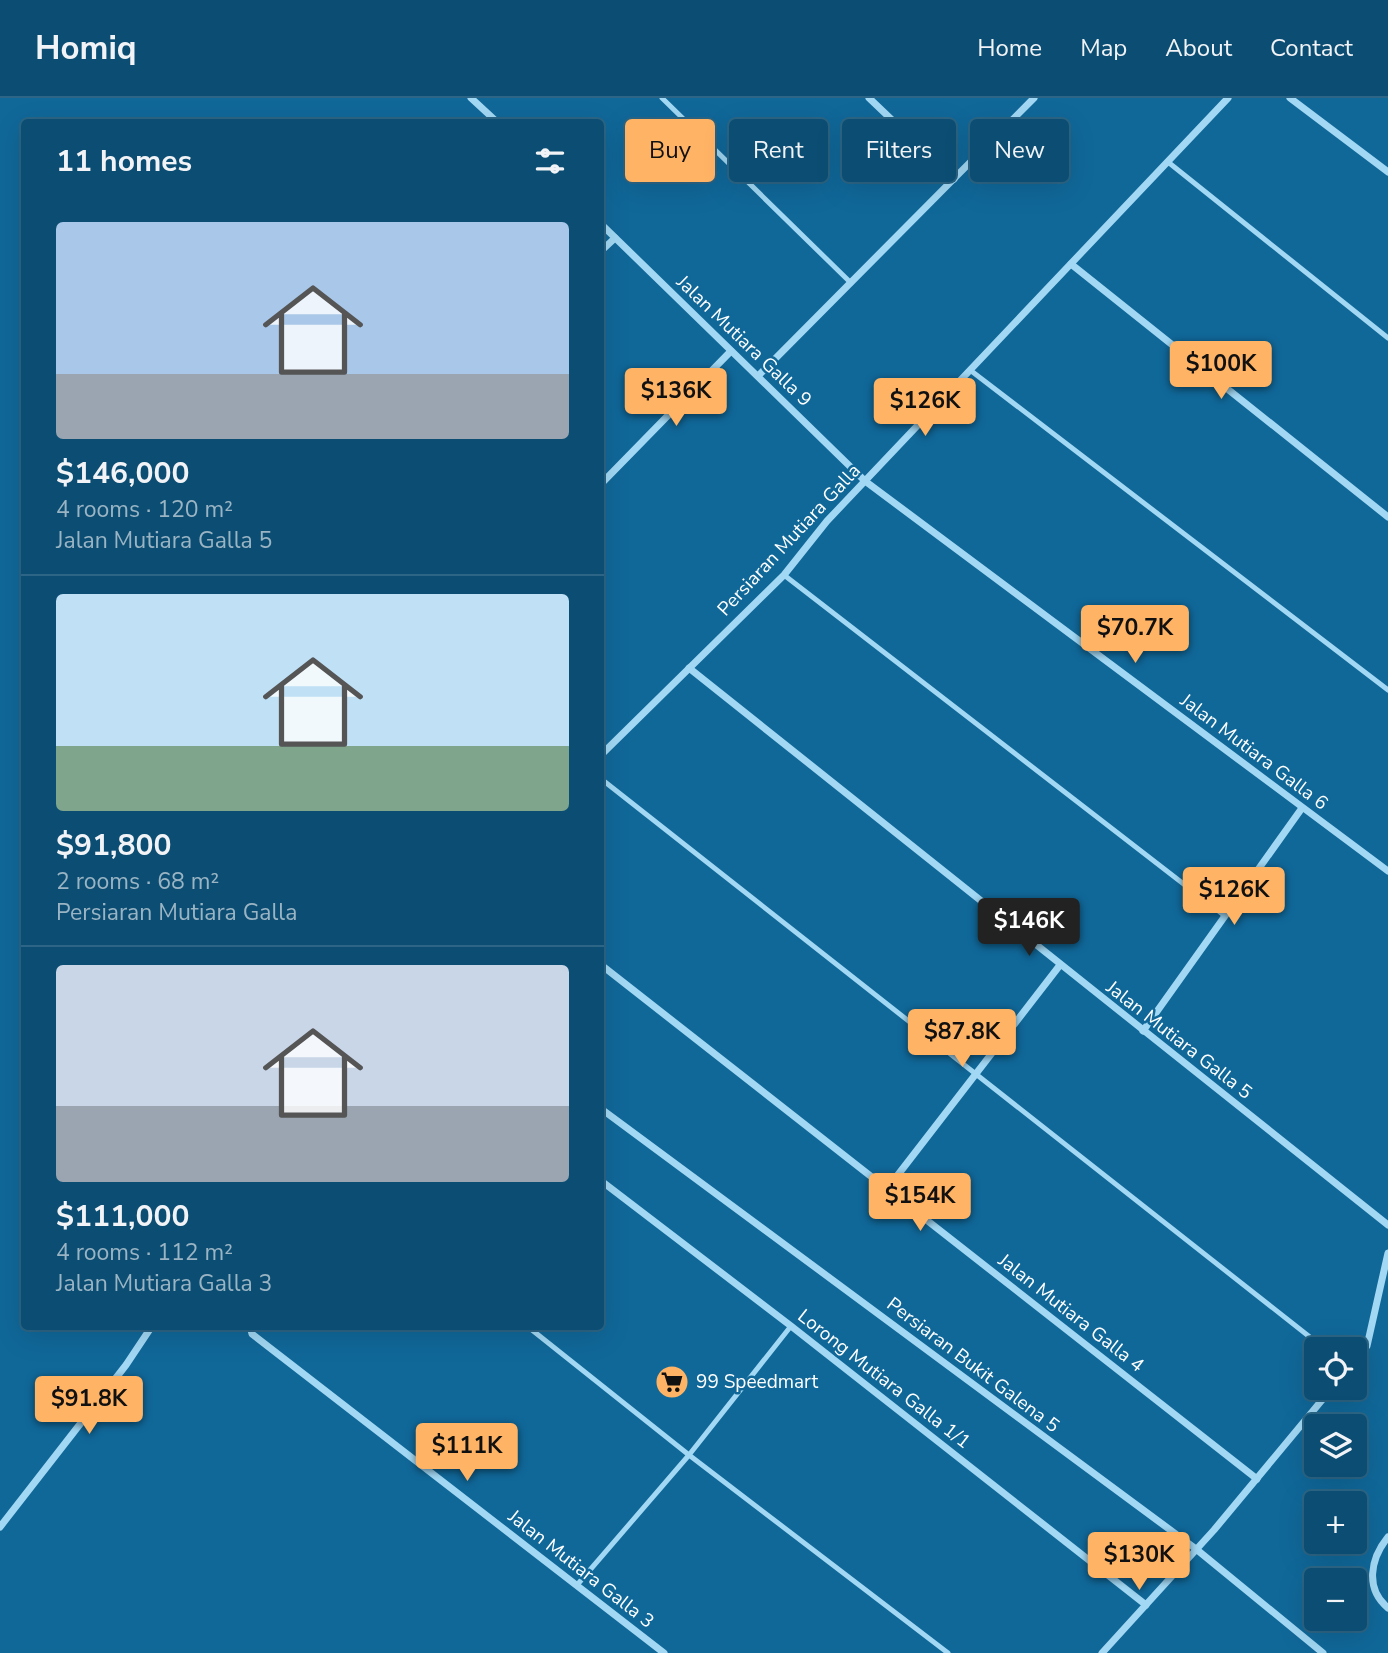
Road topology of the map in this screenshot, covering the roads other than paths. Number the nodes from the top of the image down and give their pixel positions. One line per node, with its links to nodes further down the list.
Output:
1 (471, 98): 7 (street)
2 (662, 98): 17 (lane)
3 (869, 98): 8 (street)
4 (1034, 98): 11 (street)
5 (1228, 98): 9 (street, Persiaran Mutiara Galla)
6 (1290, 98): 10 (street)
7 (494, 119)
8 (891, 119)
9 (1168, 162): 16 (street, Persiaran Mutiara Galla); 18 (lane)
10 (1388, 172)
11 (956, 177)
12 (951, 182): 17 (street)
13 (604, 227): 14 (street, Jalan Mutiara Galla 9)
14 (615, 238): 15 (street); 19 (street, Jalan Mutiara Galla 9)
15 (604, 248)
16 (1071, 264): 20 (street, Persiaran Mutiara Galla); 24 (street)
17 (851, 283): 21 (street)
18 (1388, 338)
19 (731, 351): 21 (street, Jalan Mutiara Galla 9); 22 (street)
20 (970, 370): 23 (street, Persiaran Mutiara Galla); 27 (lane)
21 (758, 376): 23 (street, Jalan Mutiara Galla 9)
22 (604, 481)
23 (865, 481): 25 (street, Persiaran Mutiara Galla); 30 (street, Jalan Mutiara Galla 6)
24 (1388, 517)
25 (784, 575): 26 (street, Persiaran Mutiara Galla); 32 (lane)
26 (689, 668): 28 (street, Persiaran Mutiara Galla); 33 (street, Jalan Mutiara Galla 5)
27 (1388, 690)
28 (604, 752)
29 (604, 781): 36 (lane)
30 (1303, 808): 31 (street, Jalan Mutiara Galla 6); 32 (street)
31 (1388, 872)
32 (1225, 916): 35 (street)
33 (1060, 965): 35 (street, Jalan Mutiara Galla 5); 36 (street)
34 (604, 967): 39 (street, Jalan Mutiara Galla 4)
35 (1143, 1031): 40 (street, Jalan Mutiara Galla 5)
36 (977, 1073): 39 (street); 46 (lane)
37 (604, 1111): 53 (street, Persiaran Bukit Galena 5)
38 (604, 1183): 42 (street, Lorong Mutiara Galla 1/1)
39 (887, 1189): 50 (street, Jalan Mutiara Galla 4)
40 (1388, 1226)
41 (1388, 1253): 47 (street)
42 (791, 1326): 49 (lane); 55 (street, Lorong Mutiara Galla 1/1)
43 (149, 1330): 51 (street)
44 (251, 1330): 54 (street, Jalan Mutiara Galla 3)
45 (532, 1330): 49 (lane)
46 (1310, 1337)
47 (1367, 1346)
48 (1322, 1400): 50 (street)
49 (689, 1455): 54 (lane); 58 (lane)
50 (1257, 1479): 53 (street)
51 (0, 1527)
52 (1388, 1537): 56 (street)
53 (1196, 1549): 55 (street); 60 (street, Persiaran Bukit Galena 5)
54 (577, 1585): 57 (street, Jalan Mutiara Galla 3)
55 (1146, 1605): 59 (street)
56 (1388, 1608)
57 (664, 1653)
58 (948, 1653)
59 (1102, 1653)
60 (1323, 1653)

